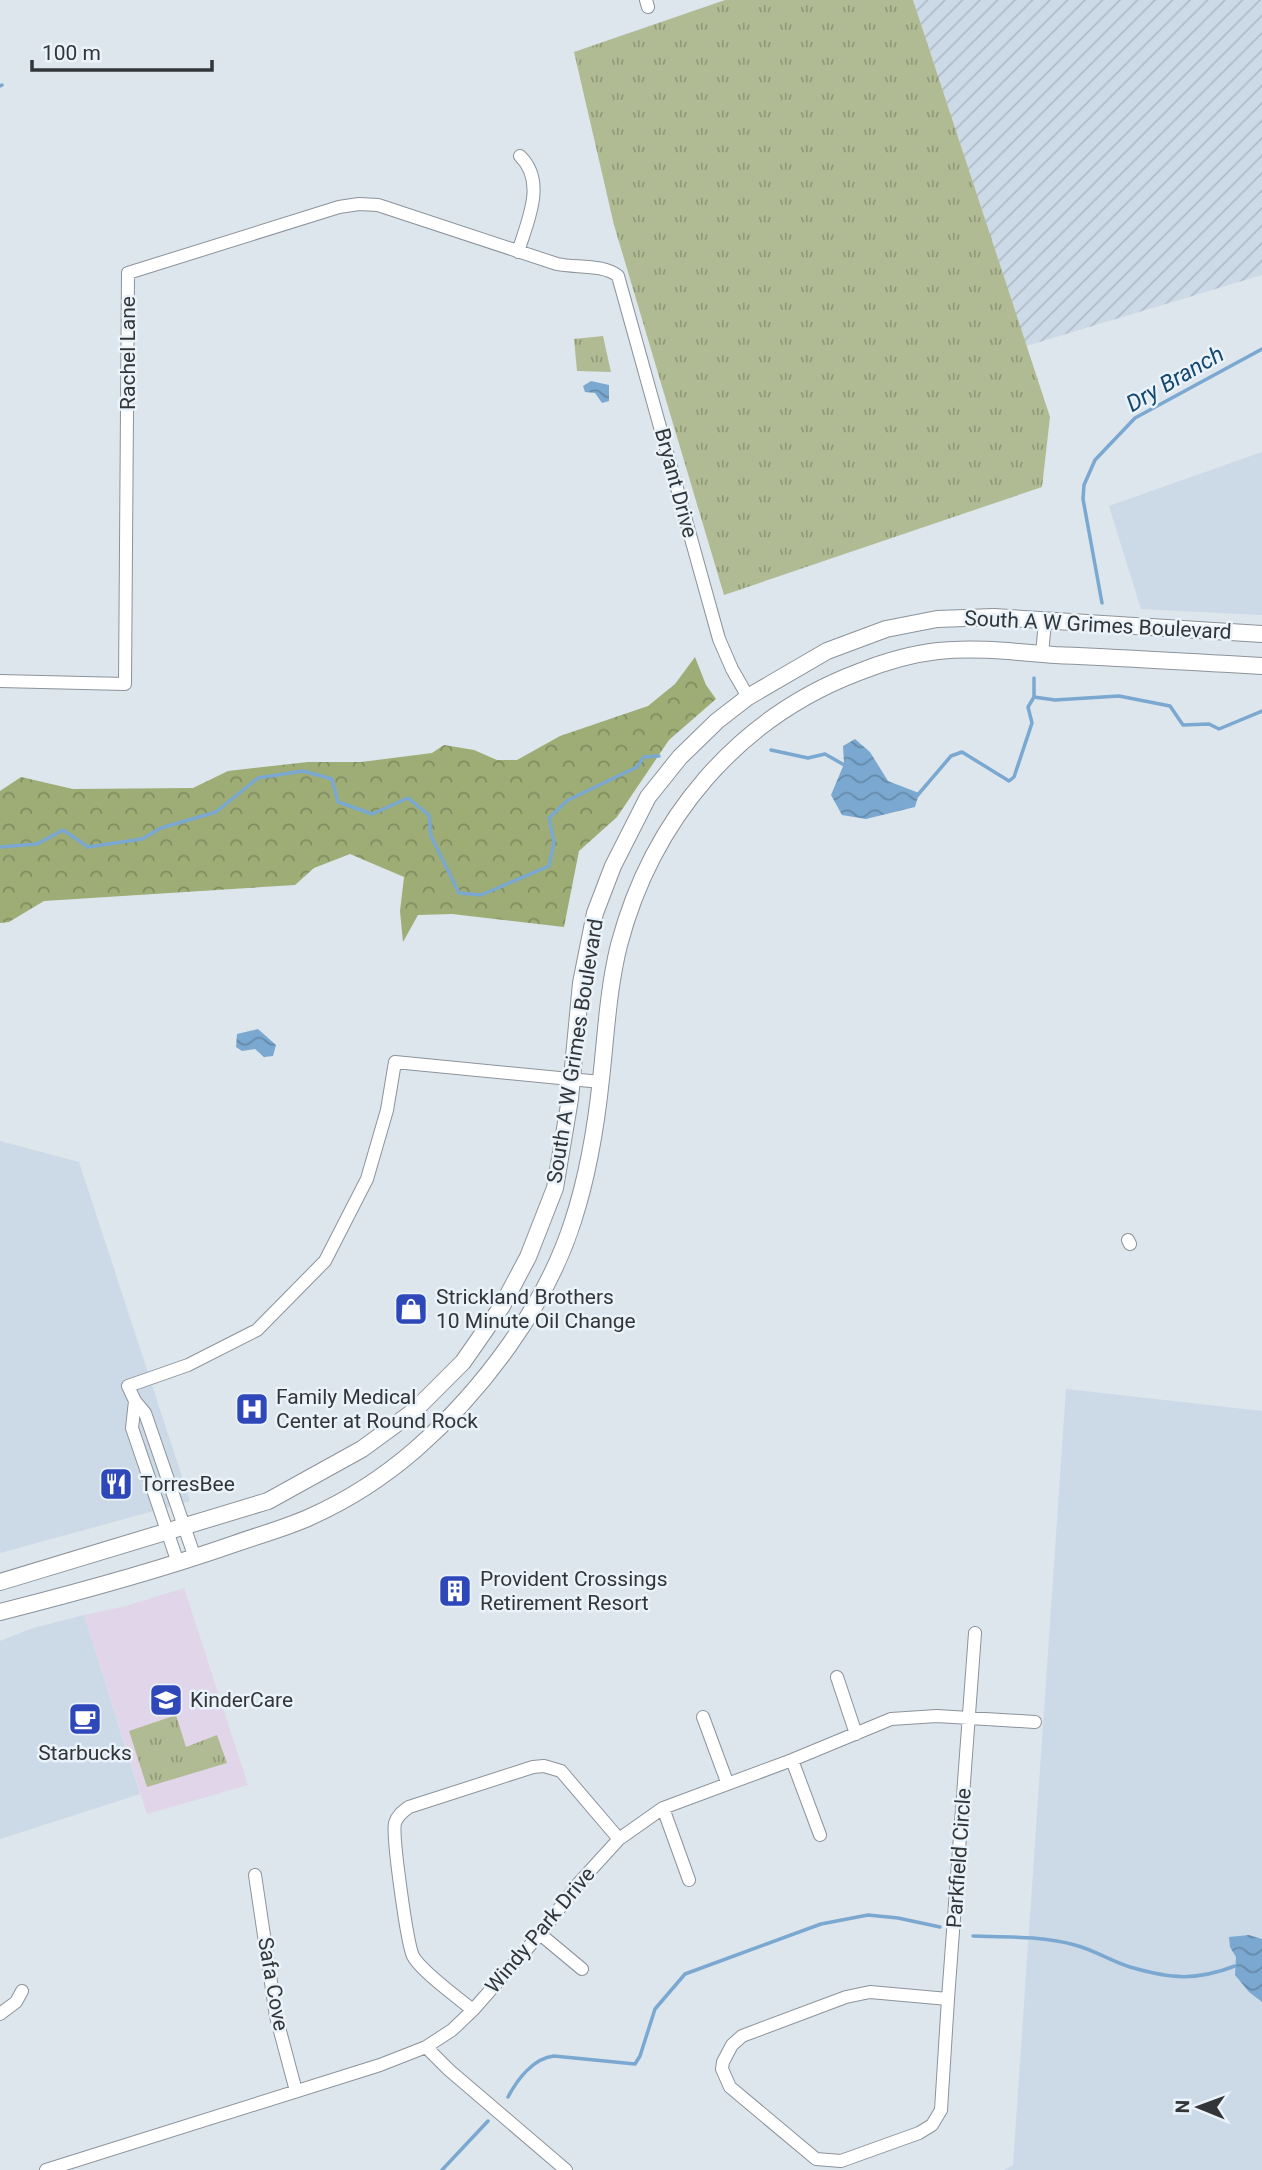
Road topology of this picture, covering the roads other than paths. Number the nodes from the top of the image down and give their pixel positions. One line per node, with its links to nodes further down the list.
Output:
1 (520, 156): 2 (street)
2 (518, 252): 3 (street, Rachel Lane); 8 (street, Rachel Lane)
3 (610, 270): 9 (street, Bryant Drive)
4 (1045, 621): 5 (main road, South A W Grimes Boulevard); 6 (street); 9 (main road, South A W Grimes Boulevard)
5 (1262, 634)
6 (1042, 654): 7 (main road, South A W Grimes Boulevard); 11 (main road, South A W Grimes Boulevard)
7 (1262, 666)
8 (0, 681)
9 (748, 697): 10 (main road, South A W Grimes Boulevard)
10 (572, 1079): 11 (street); 12 (street); 13 (main road, South A W Grimes Boulevard)
11 (601, 1082): 15 (main road, South A W Grimes Boulevard)
12 (135, 1401): 13 (street); 14 (street)
13 (184, 1526): 14 (main road, South A W Grimes Boulevard); 15 (street)
14 (167, 1531): 16 (street); 17 (main road, South A W Grimes Boulevard)
15 (195, 1558): 16 (main road, South A W Grimes Boulevard)
16 (178, 1563): 18 (main road, South A W Grimes Boulevard)
17 (0, 1582)
18 (0, 1612)
19 (975, 1633): 22 (street, Parkfield Circle)
20 (836, 1677): 24 (street)
21 (703, 1717): 26 (street)
22 (969, 1717): 23 (street, Windy Park Drive); 24 (street, Windy Park Drive); 35 (street, Parkfield Circle)
23 (1035, 1722)
24 (856, 1734): 25 (street, Windy Park Drive)
25 (792, 1760): 26 (street, Windy Park Drive); 28 (street)
26 (727, 1782): 27 (street, Windy Park Drive)
27 (663, 1808): 29 (street, Windy Park Drive); 31 (street)
28 (820, 1835)
29 (619, 1839): 32 (street, Windy Park Drive); 36 (street)
30 (254, 1875): 39 (street, Safa Cove)
31 (689, 1880)
32 (540, 1934): 33 (street); 36 (street, Windy Park Drive)
33 (582, 1969)
34 (22, 1991): 37 (street)
35 (948, 1999): 35 (street, Parkfield Circle)
36 (473, 2010): 38 (street, Windy Park Drive)
37 (0, 2014)
38 (426, 2047): 39 (street, Windy Park Drive); 41 (street)
39 (296, 2091): 40 (street, Windy Park Drive)
40 (46, 2170)
41 (566, 2170)

